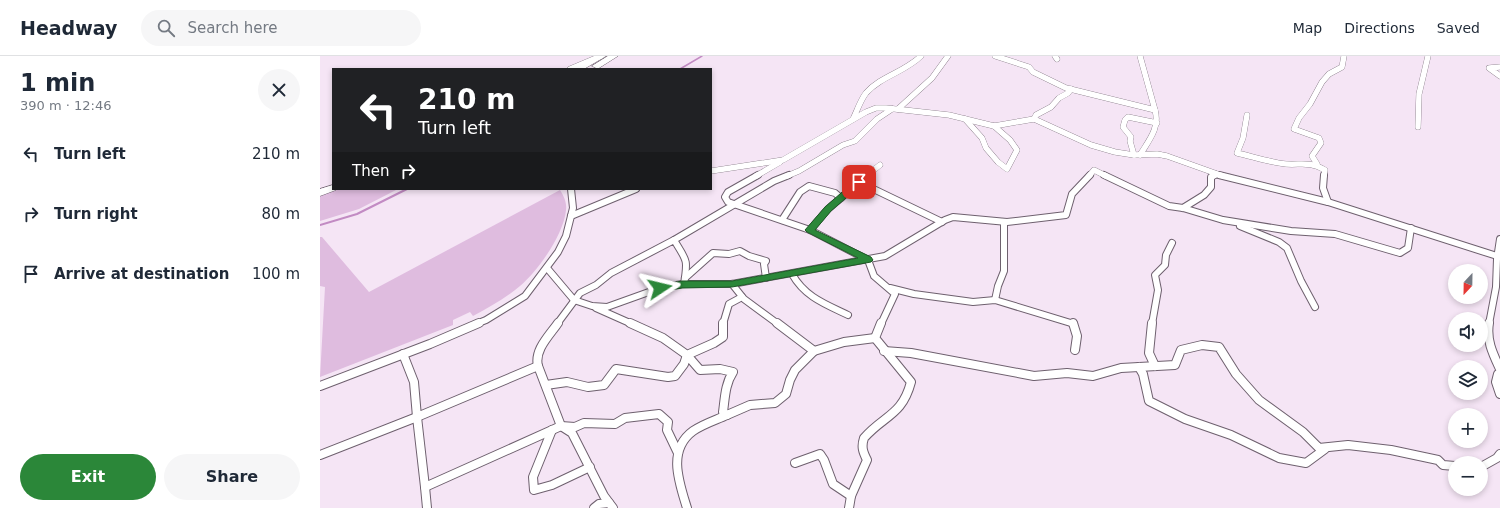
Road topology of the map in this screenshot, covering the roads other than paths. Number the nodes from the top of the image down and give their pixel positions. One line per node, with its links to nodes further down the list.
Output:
1 (602, 56): 10 (street); 11 (main road)
2 (614, 56): 12 (main road)
3 (921, 56): 18 (street)
4 (948, 56): 15 (street)
5 (995, 56): 14 (street)
6 (1140, 56): 16 (street)
7 (1344, 56): 26 (street)
8 (1428, 56): 23 (street)
9 (1500, 67): 13 (street)
10 (572, 68)
11 (580, 68)
12 (592, 68)
13 (1500, 76)
14 (1071, 89): 16 (street); 20 (street)
15 (895, 109): 18 (street); 19 (street); 39 (street)
16 (1155, 110): 21 (street)
17 (1247, 115): 26 (street)
18 (853, 119): 25 (street)
19 (965, 119): 22 (street); 22 (street)
20 (1034, 119): 22 (street); 24 (street)
21 (1157, 123): 24 (street); 24 (street)
22 (994, 126)
23 (1418, 127)
24 (1137, 155): 29 (street)
25 (783, 160): 28 (street); 39 (street)
26 (1317, 164): 38 (street)
27 (880, 165): 31 (street)
28 (712, 171)
29 (1216, 174): 38 (street); 40 (street)
30 (332, 181): 32 (main road)
31 (859, 182): 37 (street); 44 (street)
32 (320, 187)
33 (332, 188): 36 (main road)
34 (571, 190): 41 (street)
35 (634, 190): 41 (street)
36 (320, 193)
37 (841, 198): 42 (street); 47 (street)
38 (1328, 202): 46 (street)
39 (733, 204): 42 (street); 49 (street)
40 (1183, 208): 43 (street); 45 (street)
41 (571, 216): 53 (street)
42 (782, 220): 47 (street)
43 (1223, 220): 46 (street); 63 (street)
44 (942, 222): 45 (street); 52 (street)
45 (1004, 222): 61 (street)
46 (1410, 228): 51 (street)
47 (810, 230): 52 (street)
48 (1500, 239): 51 (street)
49 (674, 240): 56 (street); 60 (street)
50 (1172, 243): 72 (street)
51 (1497, 256): 74 (street)
52 (868, 260): 54 (street); 58 (street)
53 (547, 268): 60 (street); 69 (street)
54 (792, 274): 55 (street); 64 (street)
55 (766, 278): 56 (street); 57 (street)
56 (685, 281): 57 (street); 62 (street)
57 (732, 284): 59 (street)
58 (888, 287): 61 (street); 65 (street)
59 (742, 297): 68 (street); 70 (street)
60 (574, 300): 62 (street); 71 (street)
61 (995, 300): 66 (street)
62 (592, 306): 70 (street)
63 (1315, 307)
64 (848, 315)
65 (875, 338): 67 (street); 68 (street)
66 (1075, 350)
67 (884, 351): 73 (street); 92 (street)
68 (814, 352): 79 (street)
69 (403, 354): 77 (street); 80 (street)
70 (688, 355): 76 (street); 79 (street)
71 (538, 366): 76 (street); 80 (street)
72 (1155, 366): 73 (street); 83 (street)
73 (1139, 367): 83 (street)
74 (1500, 369)
75 (1500, 373): 78 (street)
76 (546, 384): 81 (street)
77 (320, 386)
78 (1500, 394)
79 (727, 415): 84 (street)
80 (417, 417): 86 (street); 91 (street)
81 (561, 426): 82 (street); 84 (street); 90 (street)
82 (552, 430): 90 (street); 91 (street)
83 (1325, 449): 89 (street)
84 (678, 453): 96 (street)
85 (1500, 454): 88 (street)
86 (320, 455)
87 (795, 463): 92 (street)
88 (1488, 463)
89 (1448, 465)
90 (590, 468): 93 (street)
91 (425, 487): 94 (street)
92 (851, 496): 97 (street)
93 (611, 505): 95 (street)
94 (424, 507)
95 (594, 508)
96 (687, 508)
97 (849, 508)

